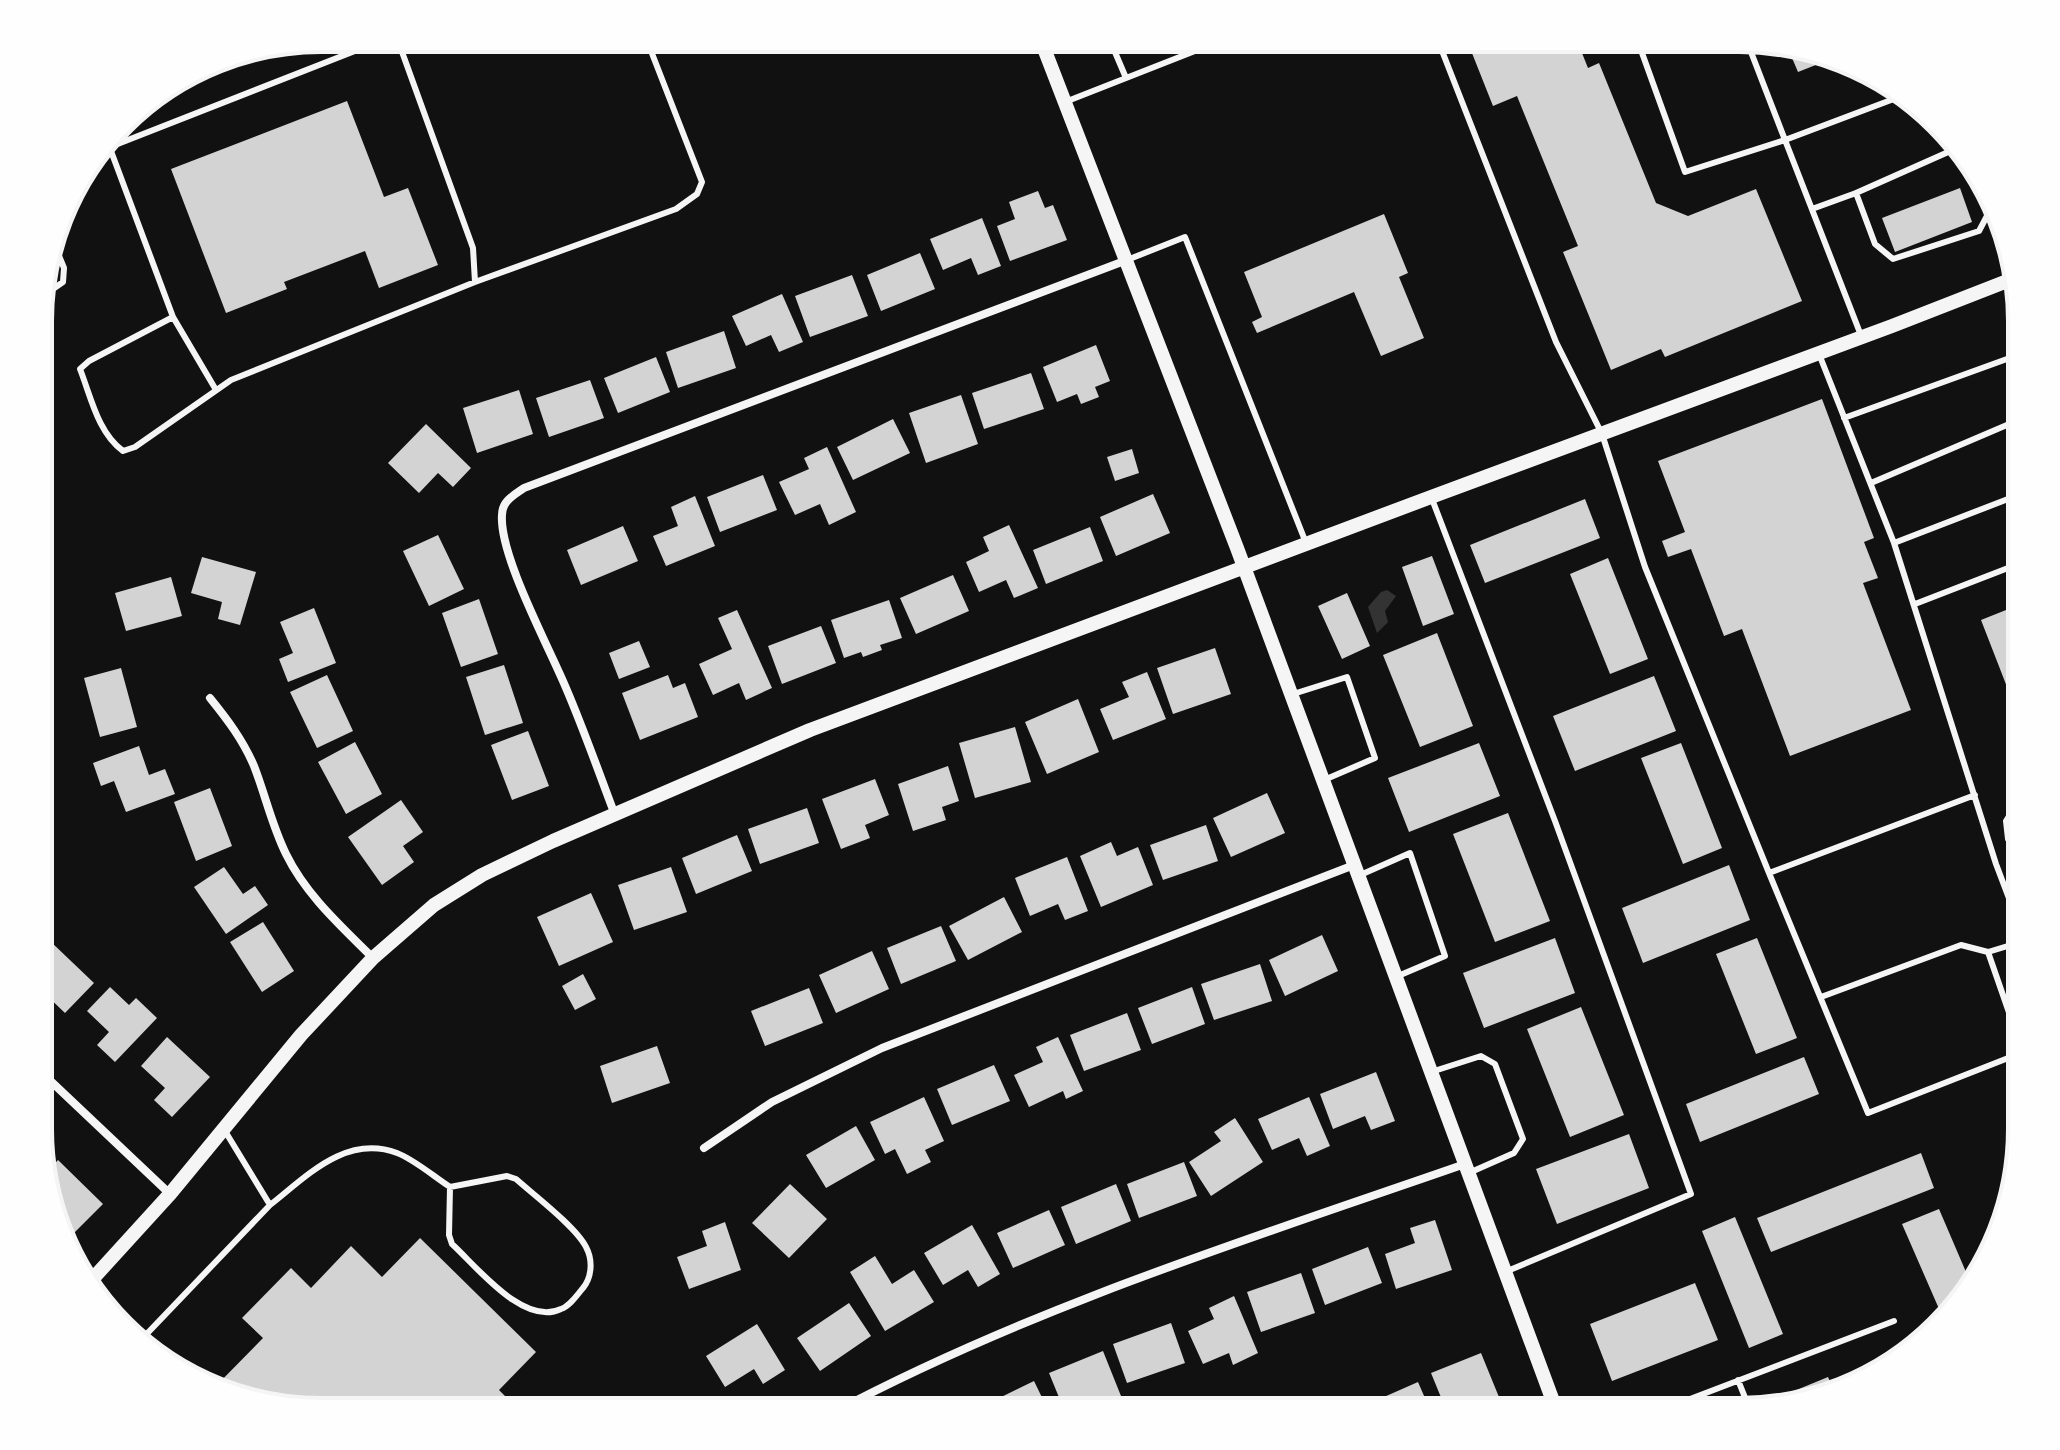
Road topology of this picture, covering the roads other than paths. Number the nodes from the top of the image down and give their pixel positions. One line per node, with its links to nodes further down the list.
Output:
1 (351, 52): 13 (lane)
2 (402, 52): 22 (lane)
3 (652, 52): 22 (lane)
4 (1046, 53): 12 (street)
5 (1115, 53): 10 (lane)
6 (1191, 53): 10 (lane)
7 (1443, 53): 32 (lane)
8 (1642, 53): 14 (lane)
9 (1751, 53): 14 (lane)
10 (1126, 78): 12 (lane)
11 (1891, 100): 14 (lane)
12 (1065, 102): 21 (street)
13 (124, 139)
14 (1785, 140): 18 (lane)
15 (1948, 152): 17 (lane)
16 (112, 153): 25 (lane)
17 (1856, 193): 18 (lane); 19 (lane)
18 (1812, 209): 26 (lane)
19 (1987, 216)
20 (60, 258): 24 (lane)
21 (1127, 260): 37 (lane); 38 (street); 45 (street)
22 (475, 282): 29 (lane)
23 (2004, 282): 26 (street)
24 (54, 288)
25 (173, 317): 29 (lane); 29 (lane)
26 (1862, 338): 27 (street)
27 (1819, 354): 30 (lane); 32 (street)
28 (2007, 359): 30 (lane)
29 (216, 390)
30 (1844, 418): 33 (lane)
31 (2007, 425): 33 (lane)
32 (1602, 434): 34 (street); 47 (lane)
33 (1871, 483): 36 (lane)
34 (1431, 497): 37 (street); 64 (lane)
35 (2007, 499): 36 (lane)
36 (1894, 543): 40 (lane)
37 (1306, 544): 38 (street)
38 (1243, 567): 41 (street); 45 (street)
39 (2007, 568): 40 (lane)
40 (1915, 604): 44 (lane)
41 (1290, 695): 43 (street); 43 (lane)
42 (210, 698): 51 (street)
43 (1322, 781): 46 (street)
44 (1975, 795): 47 (lane); 48 (lane)
45 (615, 816): 51 (street)
46 (1356, 870): 52 (street); 52 (lane); 59 (street)
47 (1769, 873): 53 (lane)
48 (2007, 893)
49 (2007, 946): 50 (lane)
50 (1988, 952): 53 (lane); 54 (lane)
51 (373, 958): 58 (street)
52 (1395, 977): 56 (street)
53 (1821, 997): 55 (lane)
54 (2007, 1007)
55 (2007, 1058)
56 (1431, 1072): 60 (street); 60 (lane)
57 (53, 1083): 62 (street)
58 (223, 1128): 62 (street); 63 (lane)
59 (704, 1148)
60 (1467, 1168): 64 (street); 69 (street)
61 (450, 1187): 61 (lane); 63 (lane)
62 (170, 1194): 65 (street)
63 (270, 1205): 67 (lane)
64 (1505, 1272): 70 (street)
65 (96, 1275)
66 (1894, 1321): 68 (lane)
67 (147, 1333)
68 (1738, 1380): 71 (lane); 72 (lane)
69 (861, 1397)
70 (1552, 1398)
71 (1692, 1398)
72 (1745, 1398)

